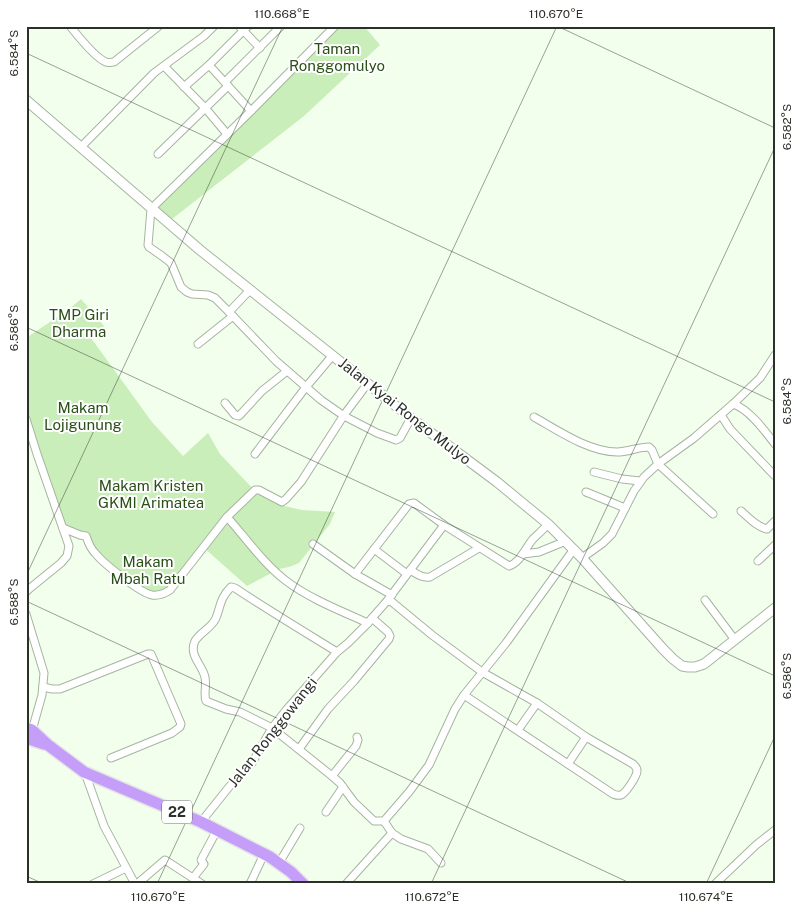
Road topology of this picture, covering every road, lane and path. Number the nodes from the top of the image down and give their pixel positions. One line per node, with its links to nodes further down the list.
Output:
1 (70, 26): 2 (street)
2 (159, 26)
3 (214, 26): 9 (street)
4 (281, 26): 7 (street)
5 (332, 27): 14 (street)
6 (243, 28): 7 (street); 8 (street)
7 (260, 48): 10 (street)
8 (208, 65): 10 (street); 11 (street)
9 (164, 66): 11 (street); 16 (street)
10 (227, 84): 13 (street); 14 (street)
11 (184, 87): 13 (street)
12 (26, 100): 16 (street, Jalan Kyai Rongo Mulyo)
13 (206, 109): 15 (street); 17 (street)
14 (251, 111): 15 (street)
15 (228, 134): 18 (street)
16 (81, 147): 18 (street, Jalan Kyai Rongo Mulyo)
17 (158, 154)
18 (151, 209): 19 (street, Jalan Kyai Rongo Mulyo); 20 (street)
19 (250, 290): 20 (street); 23 (street, Jalan Kyai Rongo Mulyo)
20 (231, 314): 21 (street); 24 (street)
21 (198, 344)
22 (775, 354): 28 (street)
23 (333, 355): 25 (street, Jalan Kyai Rongo Mulyo); 26 (street)
24 (287, 371): 26 (street); 27 (street)
25 (368, 383): 30 (street); 32 (street, Jalan Kyai Rongo Mulyo)
26 (306, 387): 30 (street); 36 (street)
27 (225, 403)
28 (733, 404): 29 (street); 35 (street)
29 (721, 415): 37 (street); 39 (street)
30 (344, 416): 32 (street); 45 (street)
31 (534, 417): 37 (street)
32 (411, 418): 47 (street, Jalan Kyai Rongo Mulyo)
33 (26, 419): 34 (street)
34 (28, 430): 49 (street)
35 (775, 444)
36 (255, 454)
37 (658, 464): 40 (street); 44 (street)
38 (594, 472): 40 (street)
39 (775, 476)
40 (640, 481): 42 (street)
41 (586, 492): 42 (street)
42 (625, 508): 57 (street)
43 (741, 511): 46 (street)
44 (713, 514)
45 (227, 517): 49 (street); 66 (street)
46 (775, 521)
47 (548, 524): 50 (street, Jalan Kyai Rongo Mulyo); 56 (street)
48 (444, 525): 53 (street); 54 (street); 59 (street, Jalan Ronggowangi)
49 (63, 528): 61 (street)
50 (566, 541): 55 (street, Jalan Kyai Rongo Mulyo); 56 (street)
51 (313, 544): 60 (street)
52 (775, 545): 58 (street)
53 (479, 548): 56 (street); 59 (street)
54 (374, 549): 59 (street); 60 (street)
55 (574, 550): 57 (street, Jalan Kyai Rongo Mulyo); 69 (street)
56 (523, 554)
57 (582, 558): 67 (street, Jalan Kyai Rongo Mulyo)
58 (758, 561)
59 (409, 572): 62 (street, Jalan Ronggowangi)
60 (355, 574): 62 (street)
61 (26, 592)
62 (389, 598): 66 (street, Jalan Ronggowangi); 69 (street)
63 (705, 600): 67 (street)
64 (775, 608): 67 (street, Jalan Kyai Rongo Mulyo)
65 (26, 614): 70 (street)
66 (370, 620): 68 (street, Jalan Ronggowangi); 78 (street)
67 (734, 640)
68 (338, 652): 73 (street, Jalan Ronggowangi); 73 (street)
69 (482, 672): 71 (street); 72 (street)
70 (43, 687): 75 (street); 79 (street)
71 (464, 695): 74 (street); 85 (street)
72 (537, 703): 74 (street); 77 (street)
73 (272, 728): 78 (street); 86 (street, Jalan Ronggowangi)
74 (518, 730): 80 (street)
75 (29, 734): 81 (highway, 22)
76 (357, 736): 82 (street)
77 (586, 737): 80 (street); 80 (street)
78 (299, 749): 82 (street)
79 (110, 758)
80 (568, 764)
81 (84, 772): 86 (highway, 22); 94 (street)
82 (332, 776): 83 (street)
83 (343, 787): 84 (street); 85 (street)
84 (326, 812)
85 (384, 821): 90 (street)
86 (201, 822): 88 (highway, 22)
87 (300, 828): 92 (street)
88 (217, 830): 91 (highway, 22); 95 (street)
89 (775, 830): 102 (street)
90 (392, 833): 93 (street); 101 (street)
91 (264, 854): 92 (highway, 22); 99 (street)
92 (279, 863): 100 (highway, 22)
93 (441, 863)
94 (126, 868): 96 (street); 97 (street)
95 (193, 878): 97 (street); 98 (street)
96 (93, 884)
97 (136, 884)
98 (202, 884)
99 (250, 884)
100 (303, 884)
101 (346, 884)
102 (715, 884)

